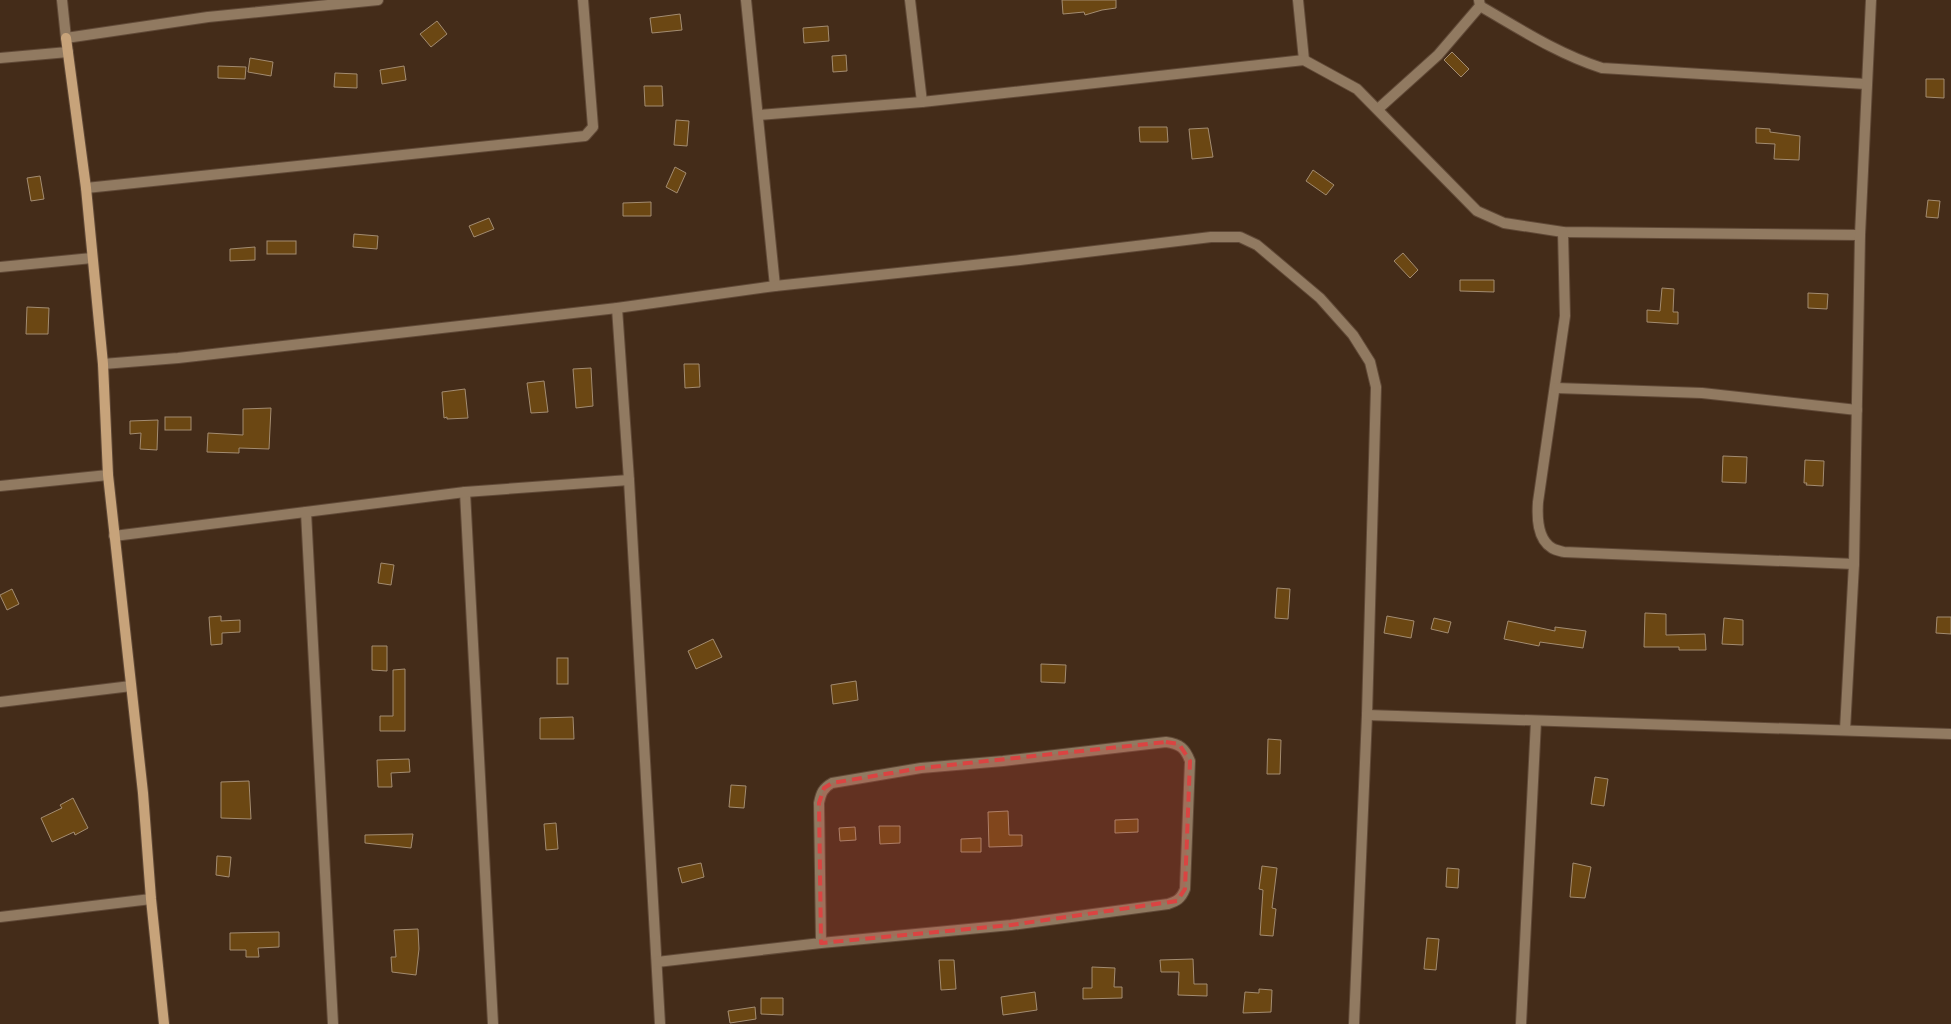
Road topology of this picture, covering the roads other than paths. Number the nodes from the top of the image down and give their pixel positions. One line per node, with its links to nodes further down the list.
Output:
1 (62, 0): 9 (street)
2 (378, 0): 9 (street)
3 (584, 0): 17 (street)
4 (746, 0): 16 (street)
5 (910, 0): 14 (street)
6 (1298, 0): 12 (street)
7 (1871, 0): 13 (street)
8 (1480, 3): 13 (street); 15 (street)
9 (66, 38): 10 (street)
10 (68, 52): 11 (street); 17 (street)
11 (0, 58)
12 (1304, 60): 14 (street); 15 (street)
13 (1866, 84): 19 (street)
14 (922, 102): 16 (street)
15 (1378, 109): 18 (street)
16 (758, 115): 22 (street)
17 (86, 188): 20 (street)
18 (1563, 232): 19 (street); 25 (street)
19 (1860, 235): 26 (street)
20 (92, 258): 21 (street); 24 (street)
21 (0, 267)
22 (775, 286): 23 (street); 36 (street)
23 (617, 308): 24 (street); 28 (street)
24 (103, 364): 27 (street)
25 (1556, 388): 26 (street); 33 (street)
26 (1856, 410): 33 (street)
27 (108, 475): 29 (street); 32 (street)
28 (629, 480): 30 (street); 43 (street)
29 (0, 486)
30 (465, 492): 31 (street); 46 (street)
31 (306, 512): 32 (street); 45 (street)
32 (114, 536): 34 (street)
33 (1854, 564): 38 (street)
34 (131, 686): 35 (street); 40 (street)
35 (0, 702)
36 (1367, 715): 37 (street); 48 (street)
37 (1536, 721): 38 (street); 49 (street)
38 (1845, 730): 39 (street)
39 (1951, 734)
40 (151, 899): 41 (street); 44 (street)
41 (0, 917)
42 (821, 943): 42 (street); 43 (street)
43 (657, 962): 47 (street)
44 (164, 1024)
45 (333, 1024)
46 (493, 1024)
47 (660, 1024)
48 (1354, 1024)
49 (1521, 1024)

